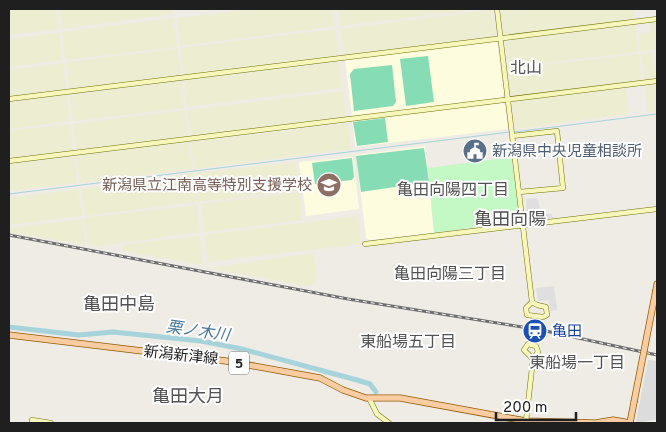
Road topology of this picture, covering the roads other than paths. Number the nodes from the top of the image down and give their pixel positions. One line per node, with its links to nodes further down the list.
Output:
1 (497, 9): 3 (street)
2 (657, 19): 3 (street)
3 (501, 39): 5 (street); 6 (street)
4 (657, 81): 6 (street)
5 (9, 99)
6 (508, 99): 7 (street); 8 (street)
7 (512, 136): 9 (street); 9 (street)
8 (9, 161)
9 (519, 192): 11 (street)
10 (657, 209): 11 (street)
11 (524, 225): 12 (street); 14 (street)
12 (365, 244)
13 (657, 287): 22 (main road, bridge)
14 (532, 302): 14 (street)
15 (9, 335): 17 (main road, 新潟新津線 / 5)
16 (533, 358): 18 (street)
17 (369, 398): 18 (main road, 新潟新津線 / 5); 21 (street)
18 (526, 422): 22 (main road, 5)
19 (32, 423): 20 (street)
20 (51, 423)
21 (389, 423)
22 (630, 423)

